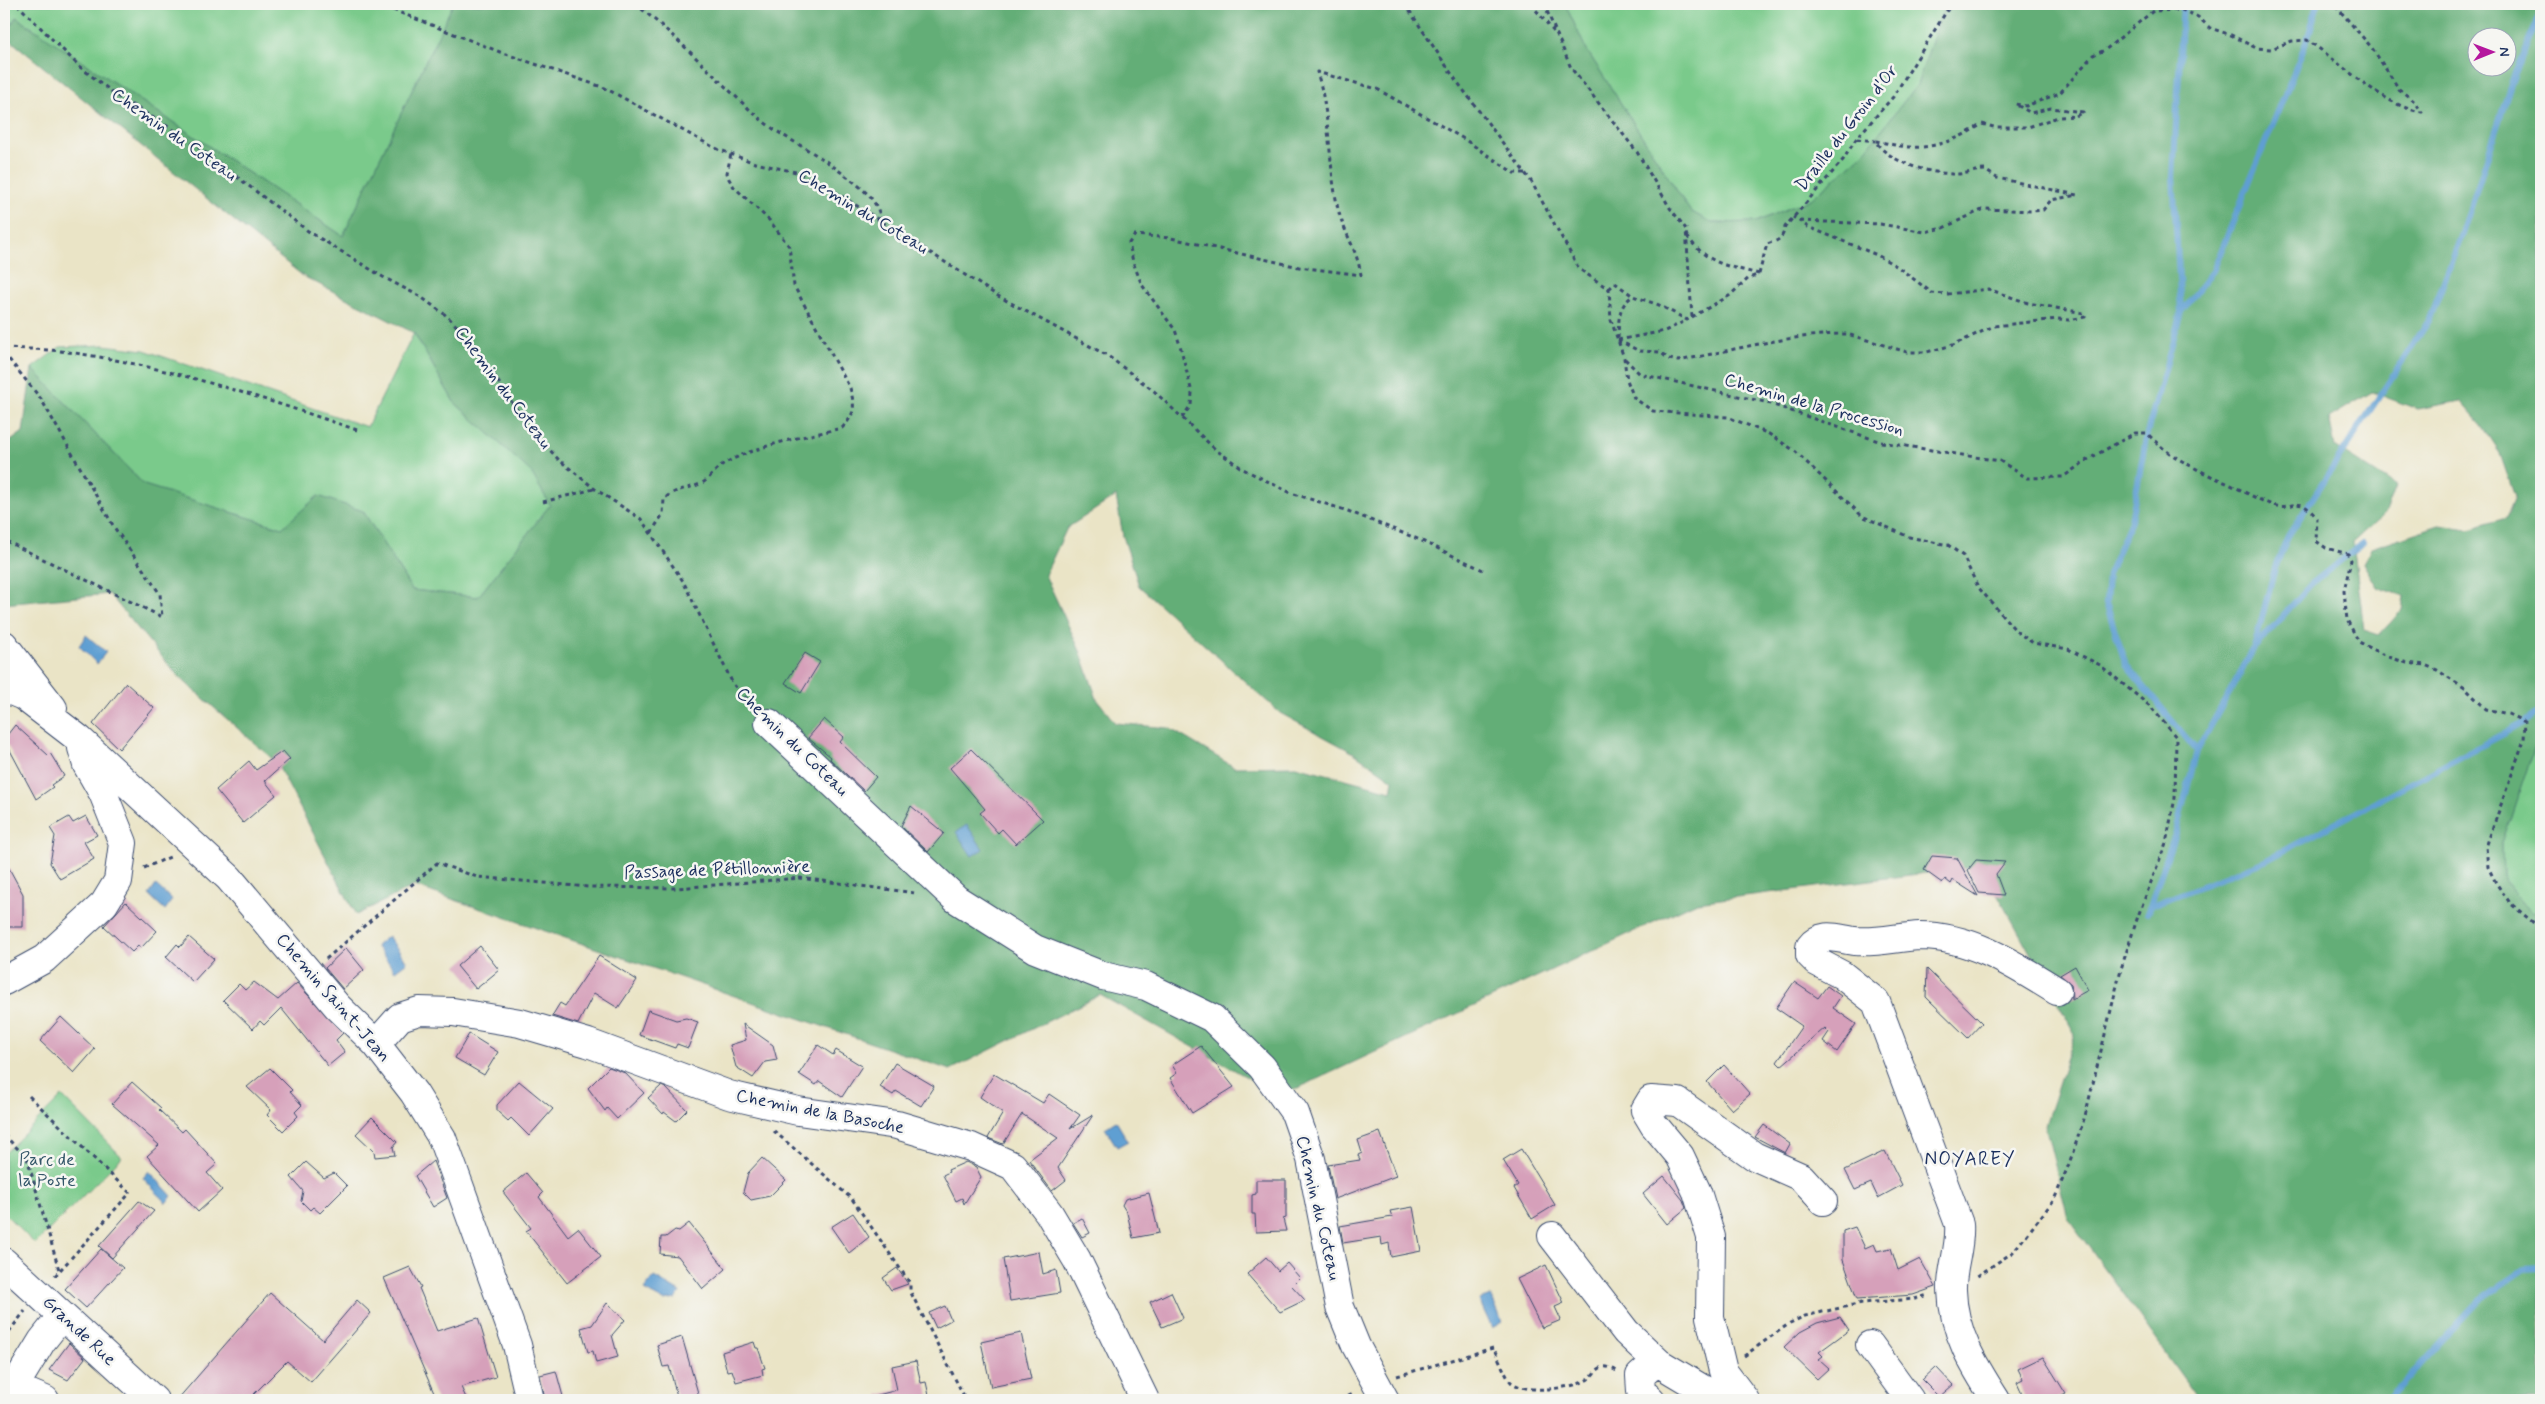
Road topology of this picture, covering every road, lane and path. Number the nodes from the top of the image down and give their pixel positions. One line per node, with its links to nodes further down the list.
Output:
1 (17, 4): 29 (path, Chemin du Coteau)
2 (378, 4): 12 (path, Chemin du Coteau)
3 (635, 4): 15 (path)
4 (1405, 4): 13 (path)
5 (1531, 4): 9 (path)
6 (1544, 4): 9 (path)
7 (1951, 4): 10 (path, Draille du Groin d'Or)
8 (2334, 4): 11 (path)
9 (1555, 32): 17 (path)
10 (1856, 139): 11 (path); 14 (path, Draille du Groin d'Or)
11 (1875, 141): 16 (path)
12 (731, 154): 15 (path, Chemin du Coteau); 31 (path)
13 (1525, 173): 19 (path); 27 (path)
14 (1793, 217): 16 (path); 18 (path, Draille du Groin d'Or)
15 (881, 221): 27 (path, Chemin du Coteau)
16 (1800, 221): 23 (path)
17 (1686, 235): 18 (path); 21 (path)
18 (1759, 274): 21 (path)
19 (1609, 289): 20 (path); 23 (path)
20 (1633, 296): 22 (path); 23 (path)
21 (1692, 317): 22 (path)
22 (1687, 320): 23 (path)
23 (1618, 340): 26 (path)
24 (4, 348): 28 (path)
25 (4, 354): 32 (path)
26 (1624, 358): 41 (path, Chemin de la Procession); 53 (path)
27 (1182, 418): 33 (path, Chemin du Coteau)
28 (357, 430)
29 (595, 489): 30 (path); 31 (path, Chemin du Coteau)
30 (543, 502)
31 (652, 533): 36 (path, Chemin du Coteau)
32 (4, 540)
33 (1483, 570)
34 (4, 645): 37 (street)
35 (4, 688): 37 (street, Chemin Saint-Jean)
36 (769, 723): 65 (street, Chemin du Coteau)
37 (79, 739): 39 (street); 42 (street, Chemin Saint-Jean)
38 (174, 856): 39 (path)
39 (118, 881): 43 (street)
40 (919, 893): 42 (path, Passage de Pétillonnière)
41 (2541, 930)
42 (310, 973): 45 (street, Chemin Saint-Jean)
43 (4, 982)
44 (2056, 991): 53 (street)
45 (376, 1044): 62 (street, Chemin Saint-Jean); 64 (street, Chemin de la Basoche)
46 (29, 1096): 52 (path)
47 (767, 1124): 63 (path)
48 (4, 1135): 52 (path)
49 (1823, 1201): 68 (street)
50 (1552, 1236): 58 (street)
51 (4, 1262): 54 (street, Grande Rue)
52 (59, 1271): 54 (path)
53 (1951, 1288): 70 (street)
54 (39, 1294): 55 (street, Grande Rue); 56 (path)
55 (61, 1317): 59 (street); 61 (street, Grande Rue)
56 (4, 1338)
57 (1870, 1345): 69 (street)
58 (1659, 1364): 66 (street); 67 (street)
59 (10, 1396): 60 (street)
60 (45, 1400)
61 (154, 1400)
62 (530, 1400)
63 (966, 1400)
64 (1145, 1400)
65 (1385, 1400)
66 (1651, 1400)
67 (1720, 1400)
68 (1745, 1400)
69 (1910, 1400)
70 (1996, 1400)

